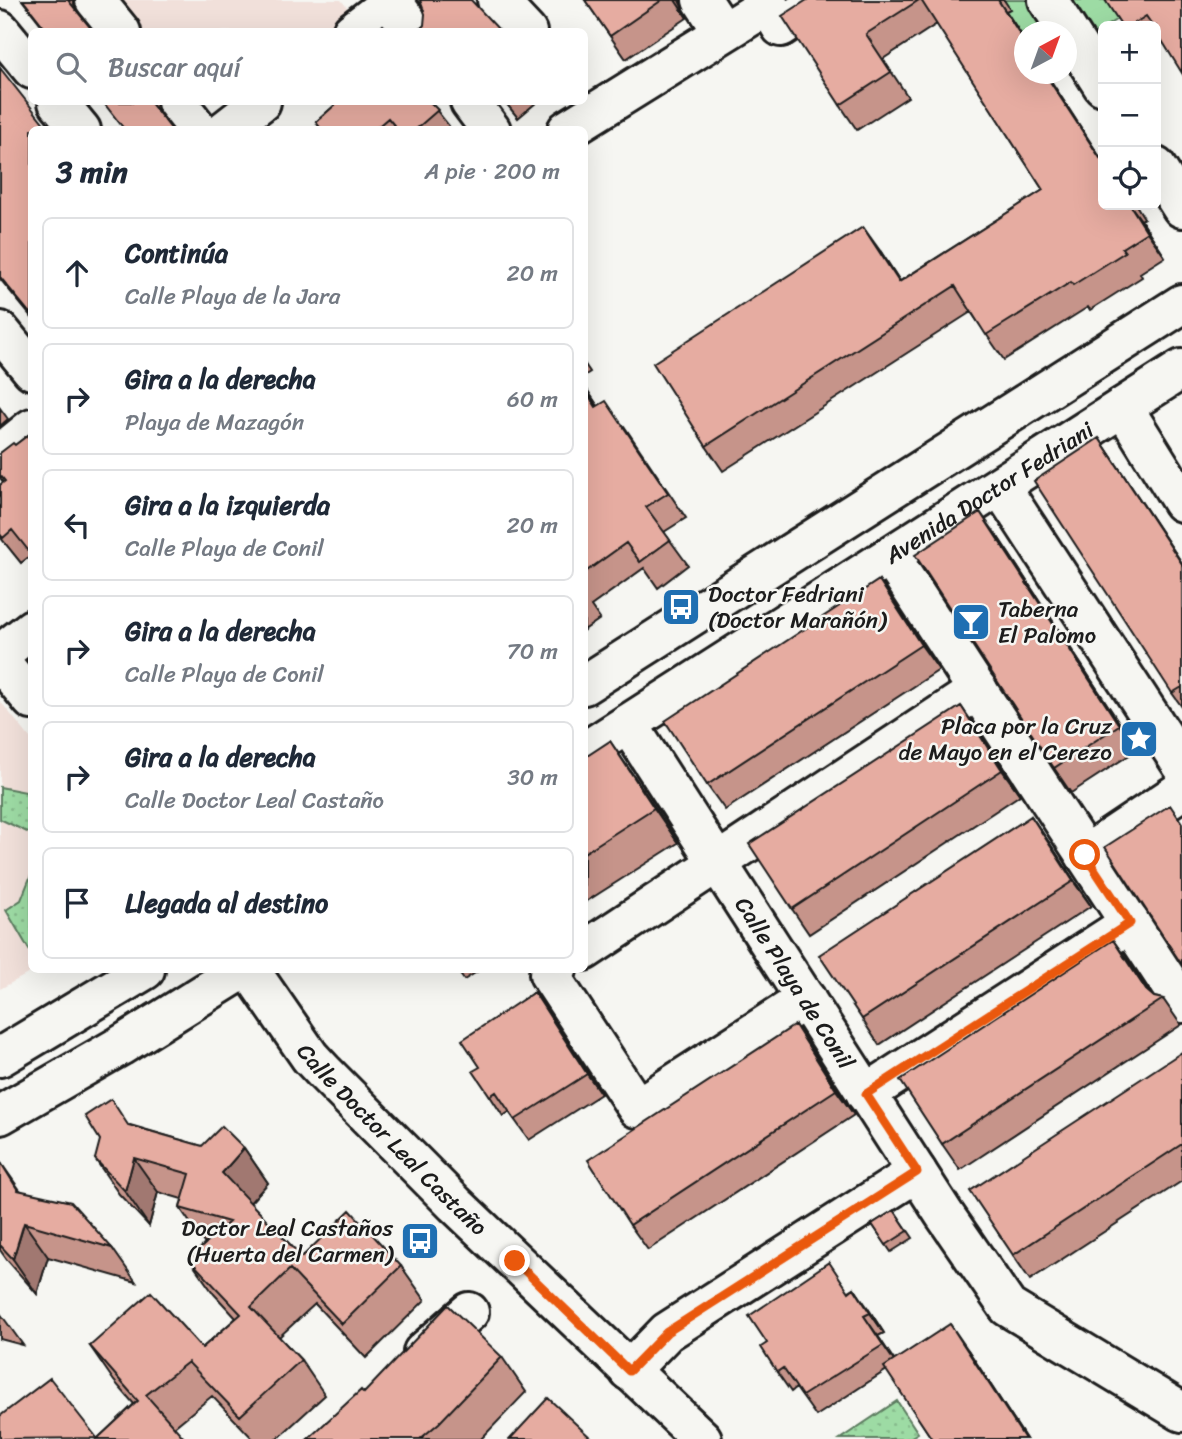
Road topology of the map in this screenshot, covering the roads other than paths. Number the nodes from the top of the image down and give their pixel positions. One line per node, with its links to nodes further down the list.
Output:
1 (95, 0): 7 (street)
2 (391, 0): 8 (street); 9 (street)
3 (497, 0): 10 (street)
4 (702, 0): 12 (street)
5 (822, 0): 12 (street)
6 (1048, 0): 14 (street)
7 (118, 28)
8 (357, 28)
9 (412, 28)
10 (523, 28)
11 (0, 30): 13 (street)
12 (723, 32): 15 (street)
13 (28, 64)
14 (1102, 84)
15 (593, 101): 24 (street)
16 (60, 105): 20 (street)
17 (179, 105): 21 (street)
18 (257, 105): 22 (street)
19 (472, 105): 23 (street)
20 (78, 126)
21 (196, 126)
22 (230, 126)
23 (488, 126)
24 (571, 126)
25 (1161, 175): 26 (street)
26 (1182, 208)
27 (1182, 304): 40 (street)
28 (0, 331): 29 (street)
29 (28, 365)
30 (1182, 369): 31 (street, Avenida Doctor Fedriani)
31 (1123, 407): 34 (street, Avenida Doctor Fedriani); 35 (street)
32 (28, 431): 33 (street)
33 (0, 454)
34 (1000, 486): 36 (street, Avenida Doctor Fedriani); 45 (street)
35 (1182, 502)
36 (890, 556): 41 (street); 43 (street, Avenida Doctor Fedriani)
37 (28, 632): 38 (street)
38 (0, 654)
39 (0, 661): 42 (street)
40 (588, 682)
41 (978, 690): 47 (street); 50 (street)
42 (28, 695)
43 (628, 724): 44 (street, Avenida Doctor Fedriani); 50 (street, Calle Playa de Conil)
44 (588, 749)
45 (1182, 765)
46 (1182, 790): 49 (street)
47 (1054, 807): 48 (street); 49 (street)
48 (1020, 830)
49 (1085, 855): 51 (street)
50 (718, 865): 52 (street); 57 (street, Calle Playa de Conil)
51 (1130, 923): 58 (street); 60 (street)
52 (588, 948)
53 (140, 973): 59 (street)
54 (237, 973): 61 (street)
55 (252, 973): 66 (street, Calle Doctor Leal Castaño)
56 (551, 973): 57 (street)
57 (805, 981): 60 (street, Calle Playa de Conil)
58 (1182, 1003)
59 (0, 1057)
60 (866, 1094): 62 (street, Calle Playa de Conil)
61 (0, 1115)
62 (917, 1172): 64 (street, Calle Playa de Conil); 66 (street)
63 (978, 1192): 64 (street)
64 (944, 1214): 68 (street, Calle Playa de Conil)
65 (468, 1312): 67 (street)
66 (629, 1371): 69 (street, Calle Doctor Leal Castaño)
67 (396, 1376)
68 (1182, 1412)
69 (702, 1439)

